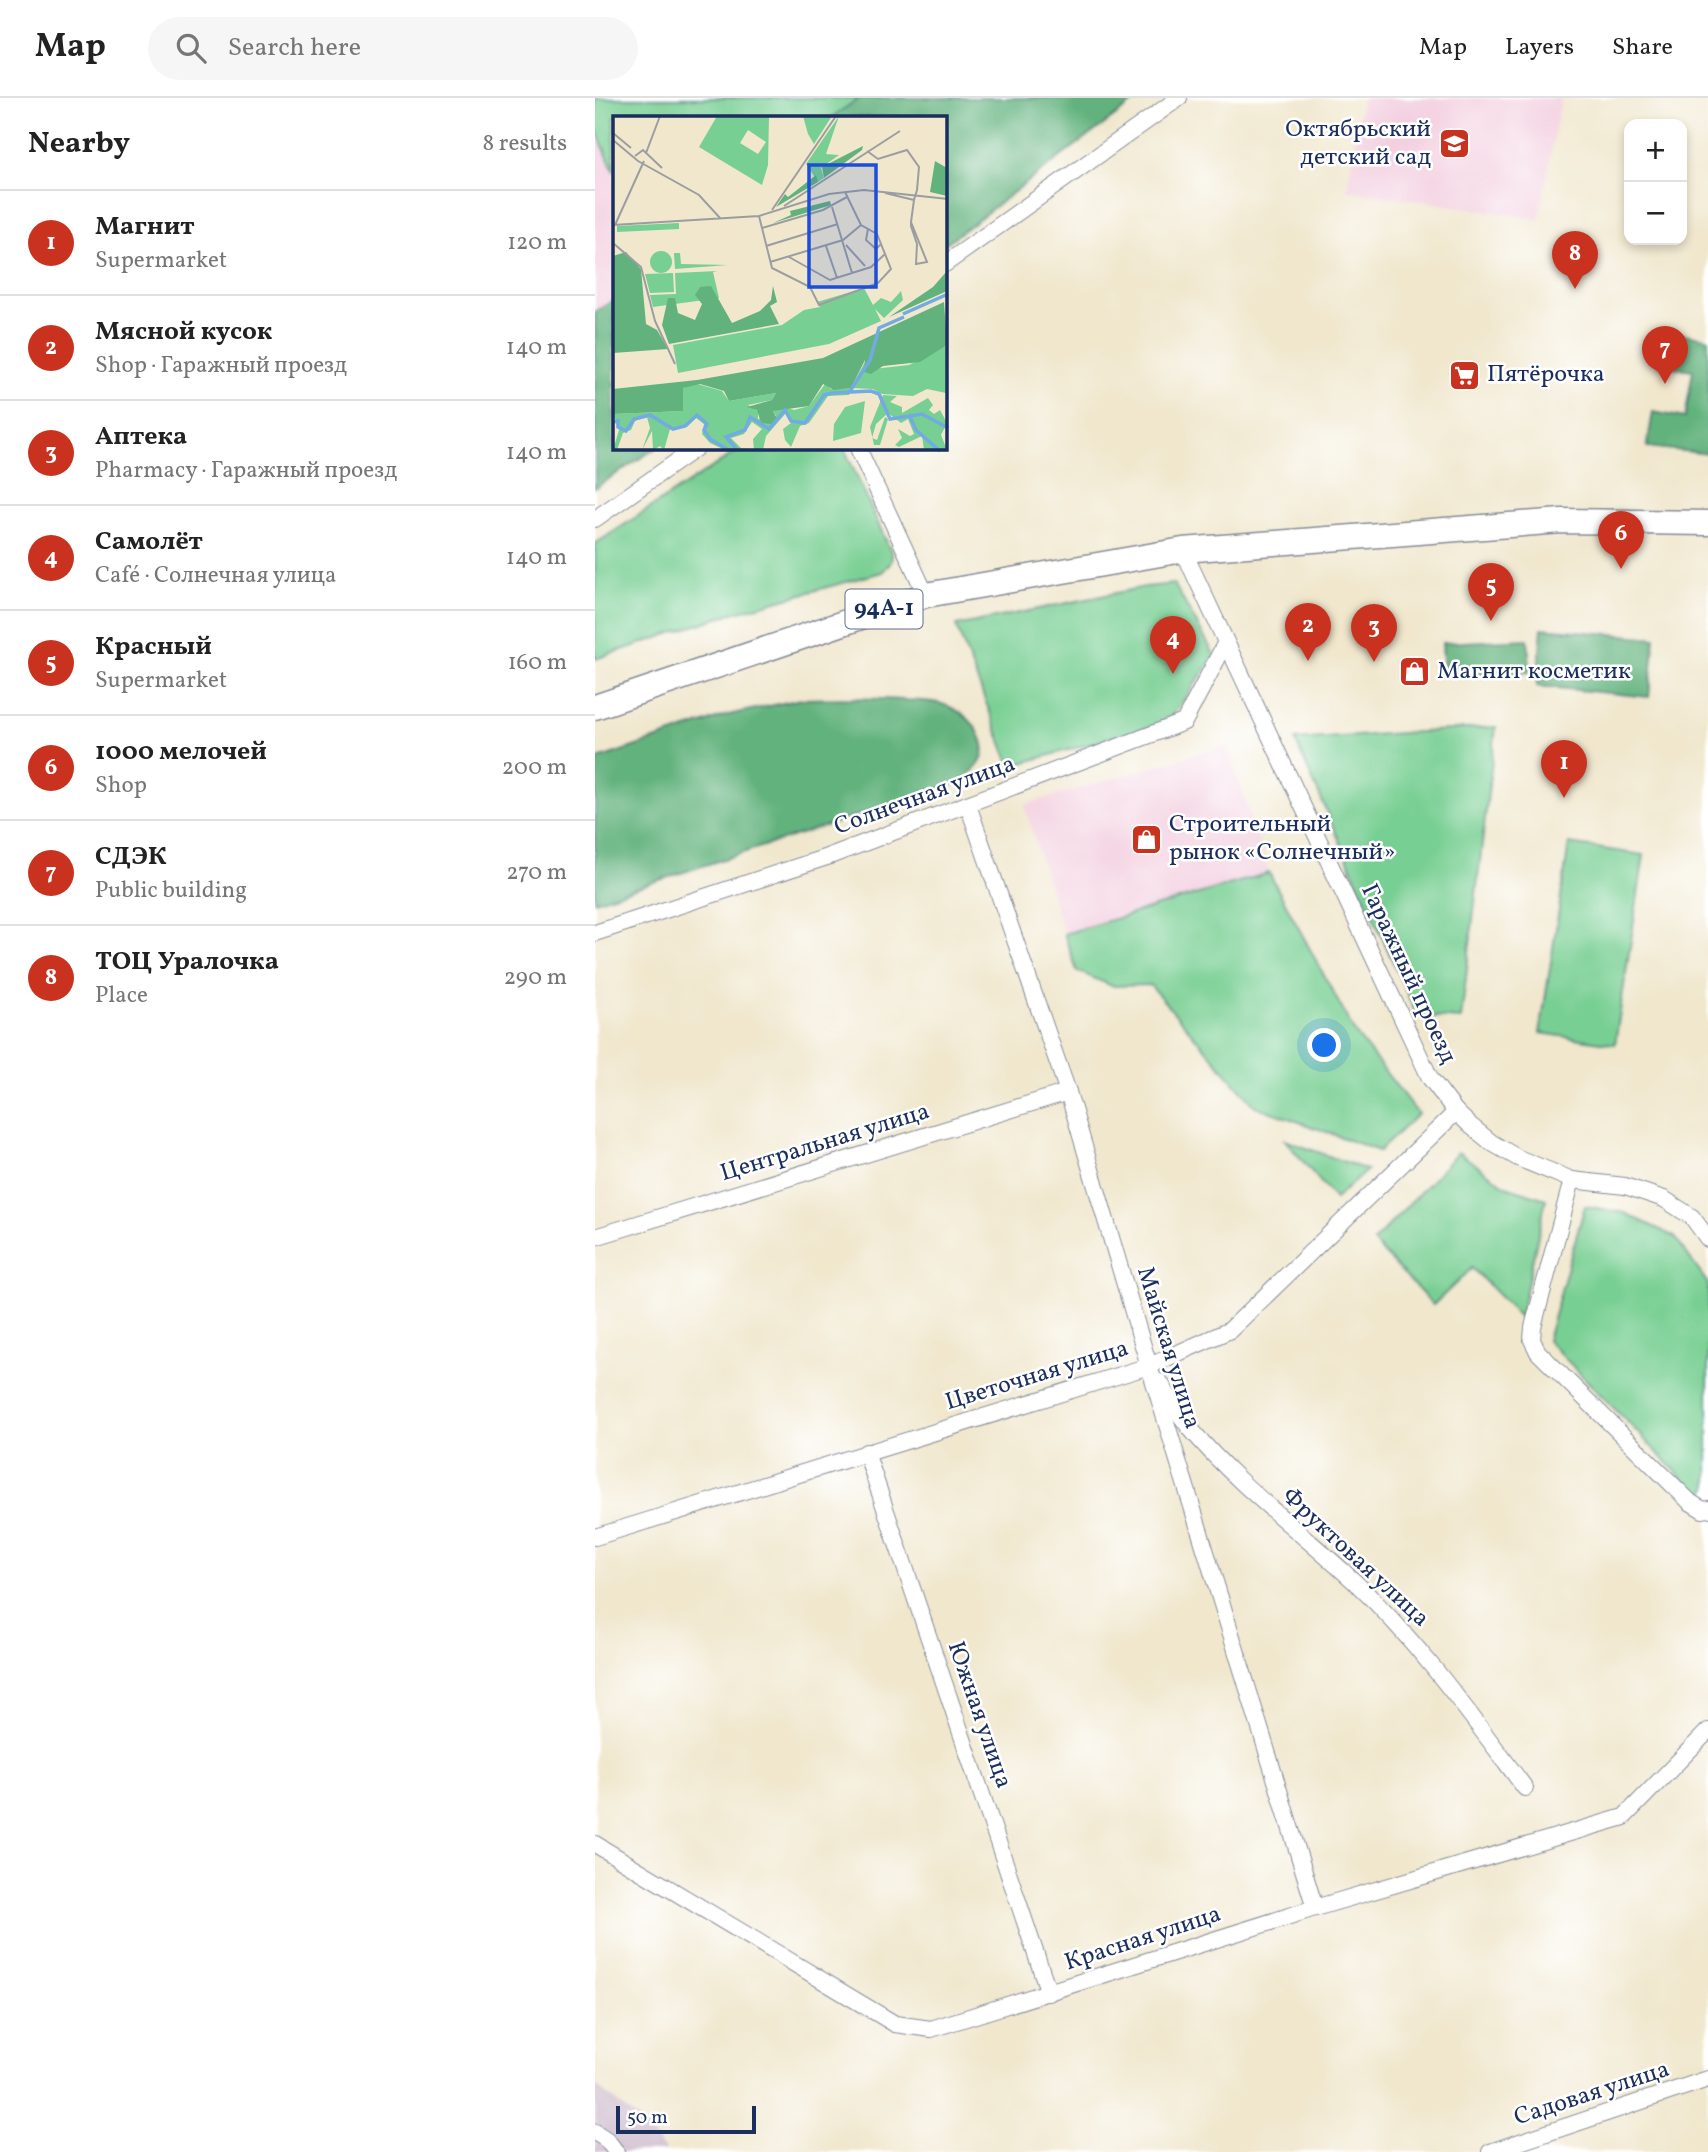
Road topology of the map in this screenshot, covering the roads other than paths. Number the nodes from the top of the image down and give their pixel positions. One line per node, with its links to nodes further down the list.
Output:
1 (1179, 98): 2 (street)
2 (947, 263)
3 (693, 450): 5 (street)
4 (859, 450): 8 (street)
5 (595, 519)
6 (1708, 523): 7 (main road, 94А-1)
7 (1183, 550): 8 (main road, 94А-1); 9 (street, Гаражный проезд)
8 (926, 595): 10 (main road, 94А-1)
9 (1225, 644): 11 (street, Солнечная улица); 14 (street, Гаражный проезд)
10 (595, 707)
11 (968, 804): 12 (street, Солнечная улица); 13 (street, Майская улица)
12 (595, 933)
13 (1068, 1093): 16 (street, Центральная улица); 18 (street, Майская улица)
14 (1456, 1112): 15 (street, Гаражный проезд); 18 (street, Цветочная улица)
15 (1572, 1180): 17 (street, Гаражный проезд); 20 (street)
16 (595, 1237)
17 (1708, 1239)
18 (1149, 1366): 19 (street, Цветочная улица); 23 (street, Фруктовая улица); 25 (street, Майская улица)
19 (866, 1452): 21 (street, Цветочная улица); 26 (street, Южная улица)
20 (1708, 1509)
21 (595, 1537)
22 (1708, 1731): 25 (street, Красная улица)
23 (1525, 1788)
24 (595, 1844): 26 (street, Красная улица)
25 (1315, 1908): 26 (street, Красная улица)
26 (1049, 1993)
27 (1708, 2080): 30 (street, Садовая улица)
28 (595, 2132): 29 (street)
29 (616, 2152)
30 (1490, 2152)

